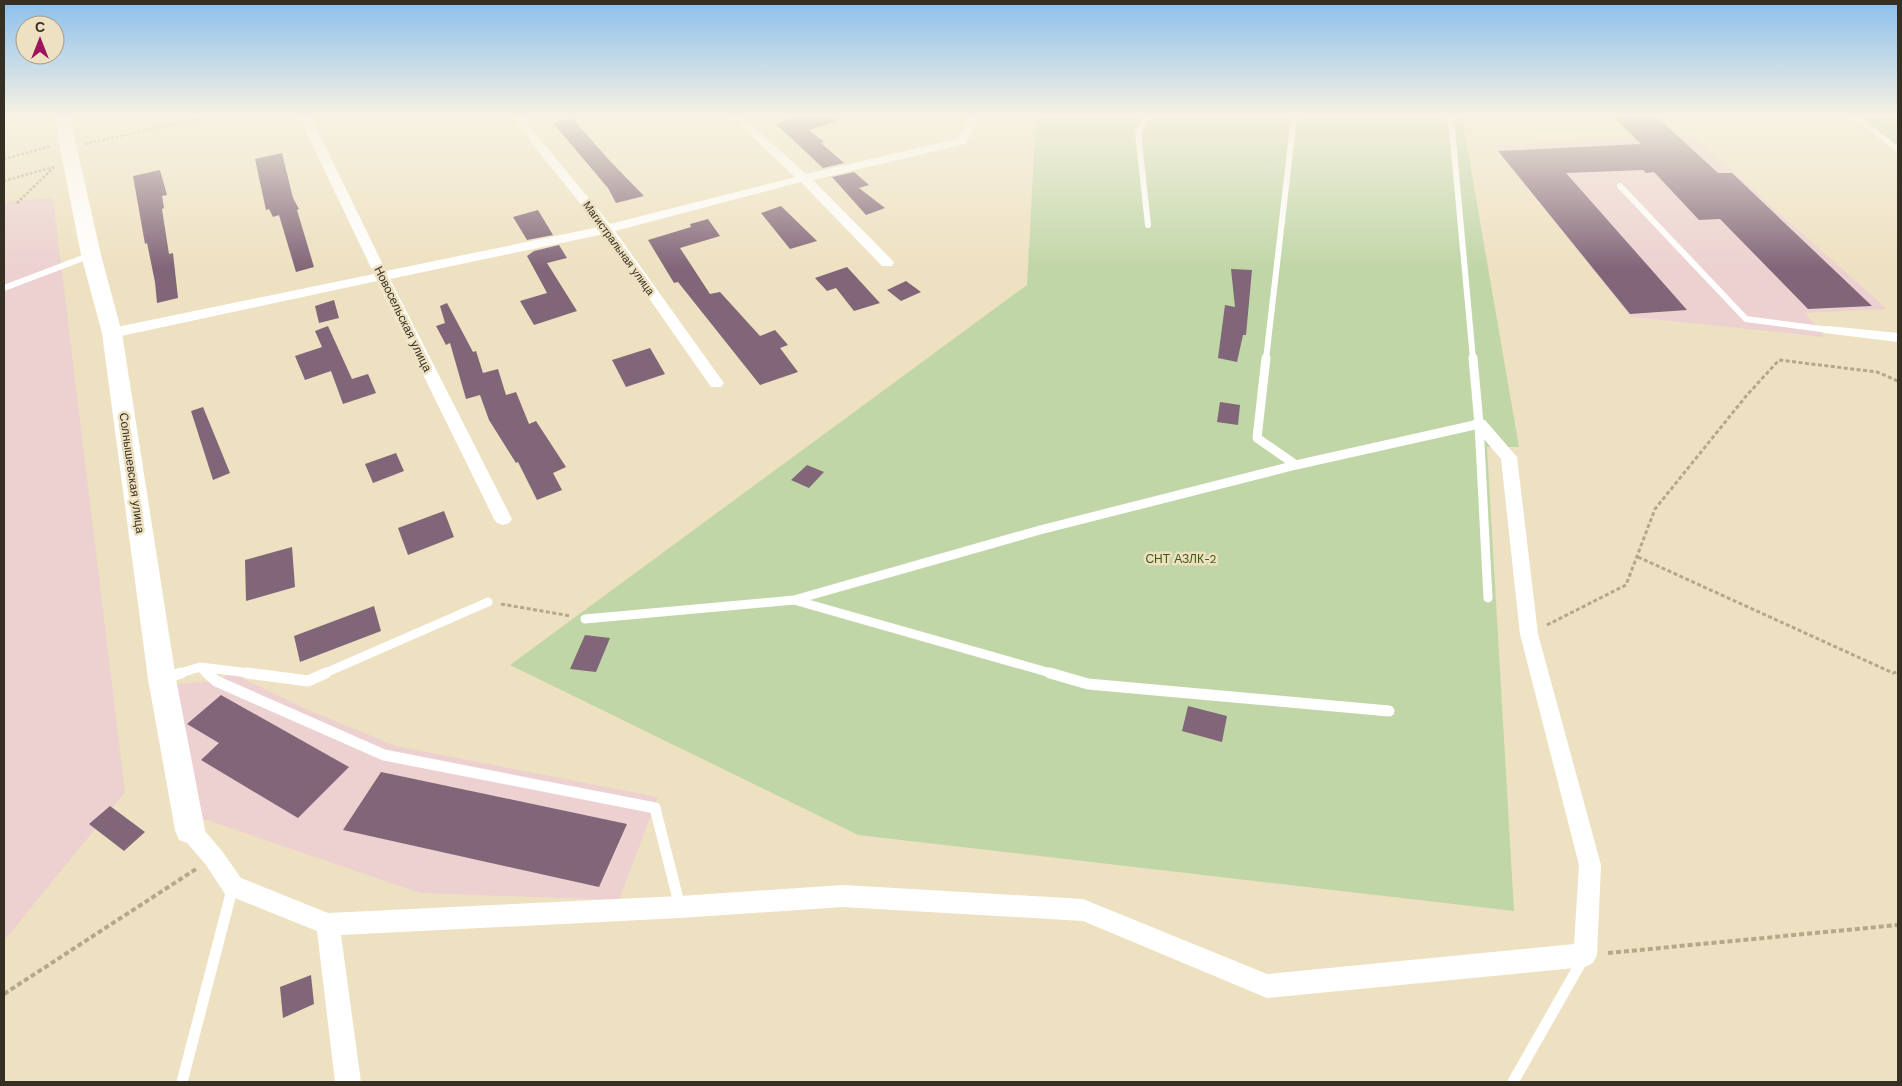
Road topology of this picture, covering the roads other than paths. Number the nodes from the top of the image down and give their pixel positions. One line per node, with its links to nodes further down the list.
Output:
1 (74, 168): 13 (street, Солнышевская улица)
2 (330, 168): 15 (street, Новосельская улица)
3 (557, 168): 12 (street, Магистральная улица)
4 (792, 168): 9 (street)
5 (849, 168): 9 (street)
6 (1142, 168): 11 (lane)
7 (1288, 168): 22 (lane)
8 (1456, 168): 21 (lane)
9 (804, 178): 12 (street); 14 (street)
10 (1620, 186): 17 (lane)
11 (1148, 225)
12 (607, 229): 15 (street); 20 (street, Магистральная улица)
13 (91, 255): 16 (lane); 18 (street, Солнышевская улица)
14 (887, 263)
15 (381, 275): 18 (street); 23 (street, Новосельская улица)
16 (4, 288)
17 (1829, 330): 19 (street)
18 (112, 333): 29 (street, Солнышевская улица)
19 (1898, 338)
20 (716, 383)
21 (1479, 424): 22 (lane); 24 (lane); 35 (street)
22 (1296, 466): 25 (lane)
23 (503, 519)
24 (1488, 598)
25 (794, 600): 27 (lane); 30 (lane)
26 (488, 602): 28 (lane)
27 (585, 619)
28 (200, 667): 29 (lane); 33 (lane)
29 (162, 679): 31 (street, Солнышевская улица)
30 (1390, 711)
31 (190, 830): 32 (street)
32 (233, 886): 34 (street); 36 (lane)
33 (680, 907): 34 (street); 35 (street)
34 (328, 924): 37 (street)
35 (1585, 955): 38 (lane)
36 (182, 1082)
37 (348, 1082)
38 (1512, 1082)

